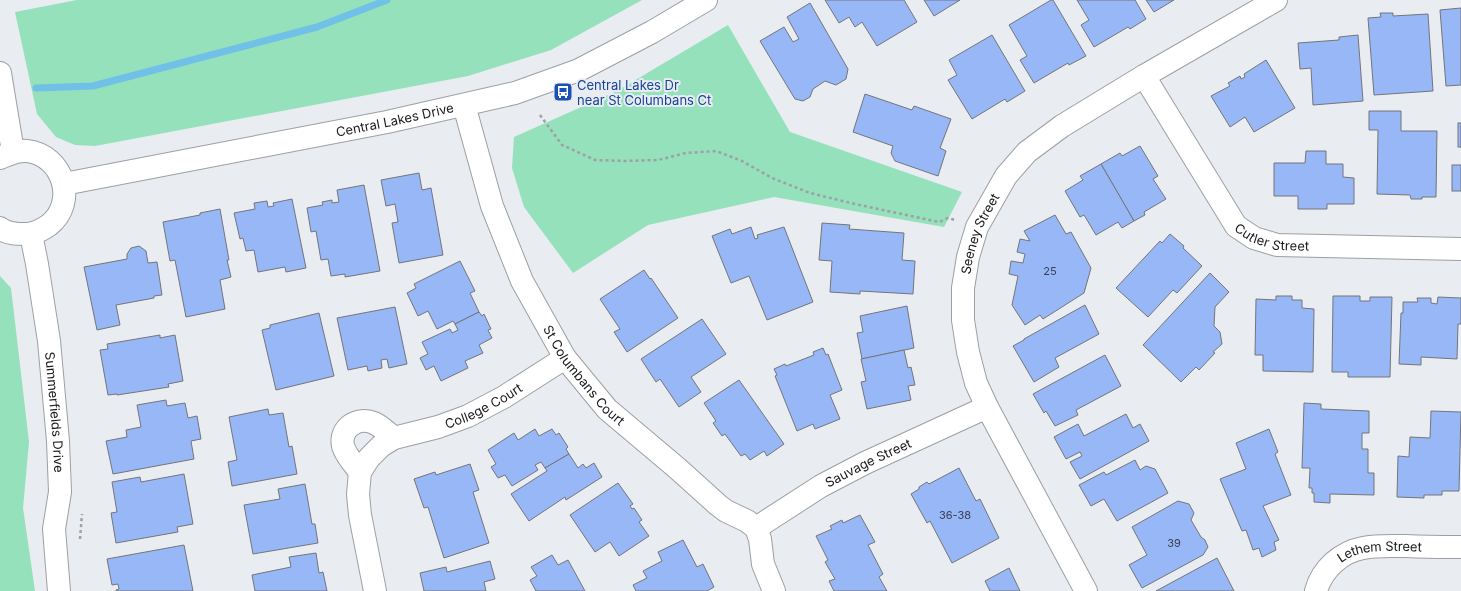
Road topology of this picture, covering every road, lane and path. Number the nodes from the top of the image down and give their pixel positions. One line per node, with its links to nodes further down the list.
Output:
1 (706, 0): 5 (street, Central Lakes Drive)
2 (1276, 0): 4 (street, Seeney Street)
3 (0, 73): 7 (street)
4 (1144, 76): 12 (street, Cutler Street); 14 (street, Seeney Street)
5 (464, 106): 8 (street, Central Lakes Drive); 13 (street, St Columbans Court)
6 (540, 115): 9 (path)
7 (6, 155): 8 (street)
8 (64, 184): 11 (street)
9 (960, 221)
10 (0, 228): 11 (street)
11 (31, 234): 19 (street, Summerfields Drive)
12 (1461, 249)
13 (565, 358): 15 (street, College Court); 17 (street, St Columbans Court)
14 (987, 407): 17 (street, Sauvage Street); 22 (street, Seeney Street)
15 (394, 438): 16 (street, College Court); 16 (street)
16 (360, 472): 20 (street, College Court)
17 (756, 528): 21 (street)
18 (1461, 547): 23 (street, Lethem Street)
19 (59, 591)
20 (375, 591)
21 (774, 591)
22 (1086, 591)
23 (1316, 591)

